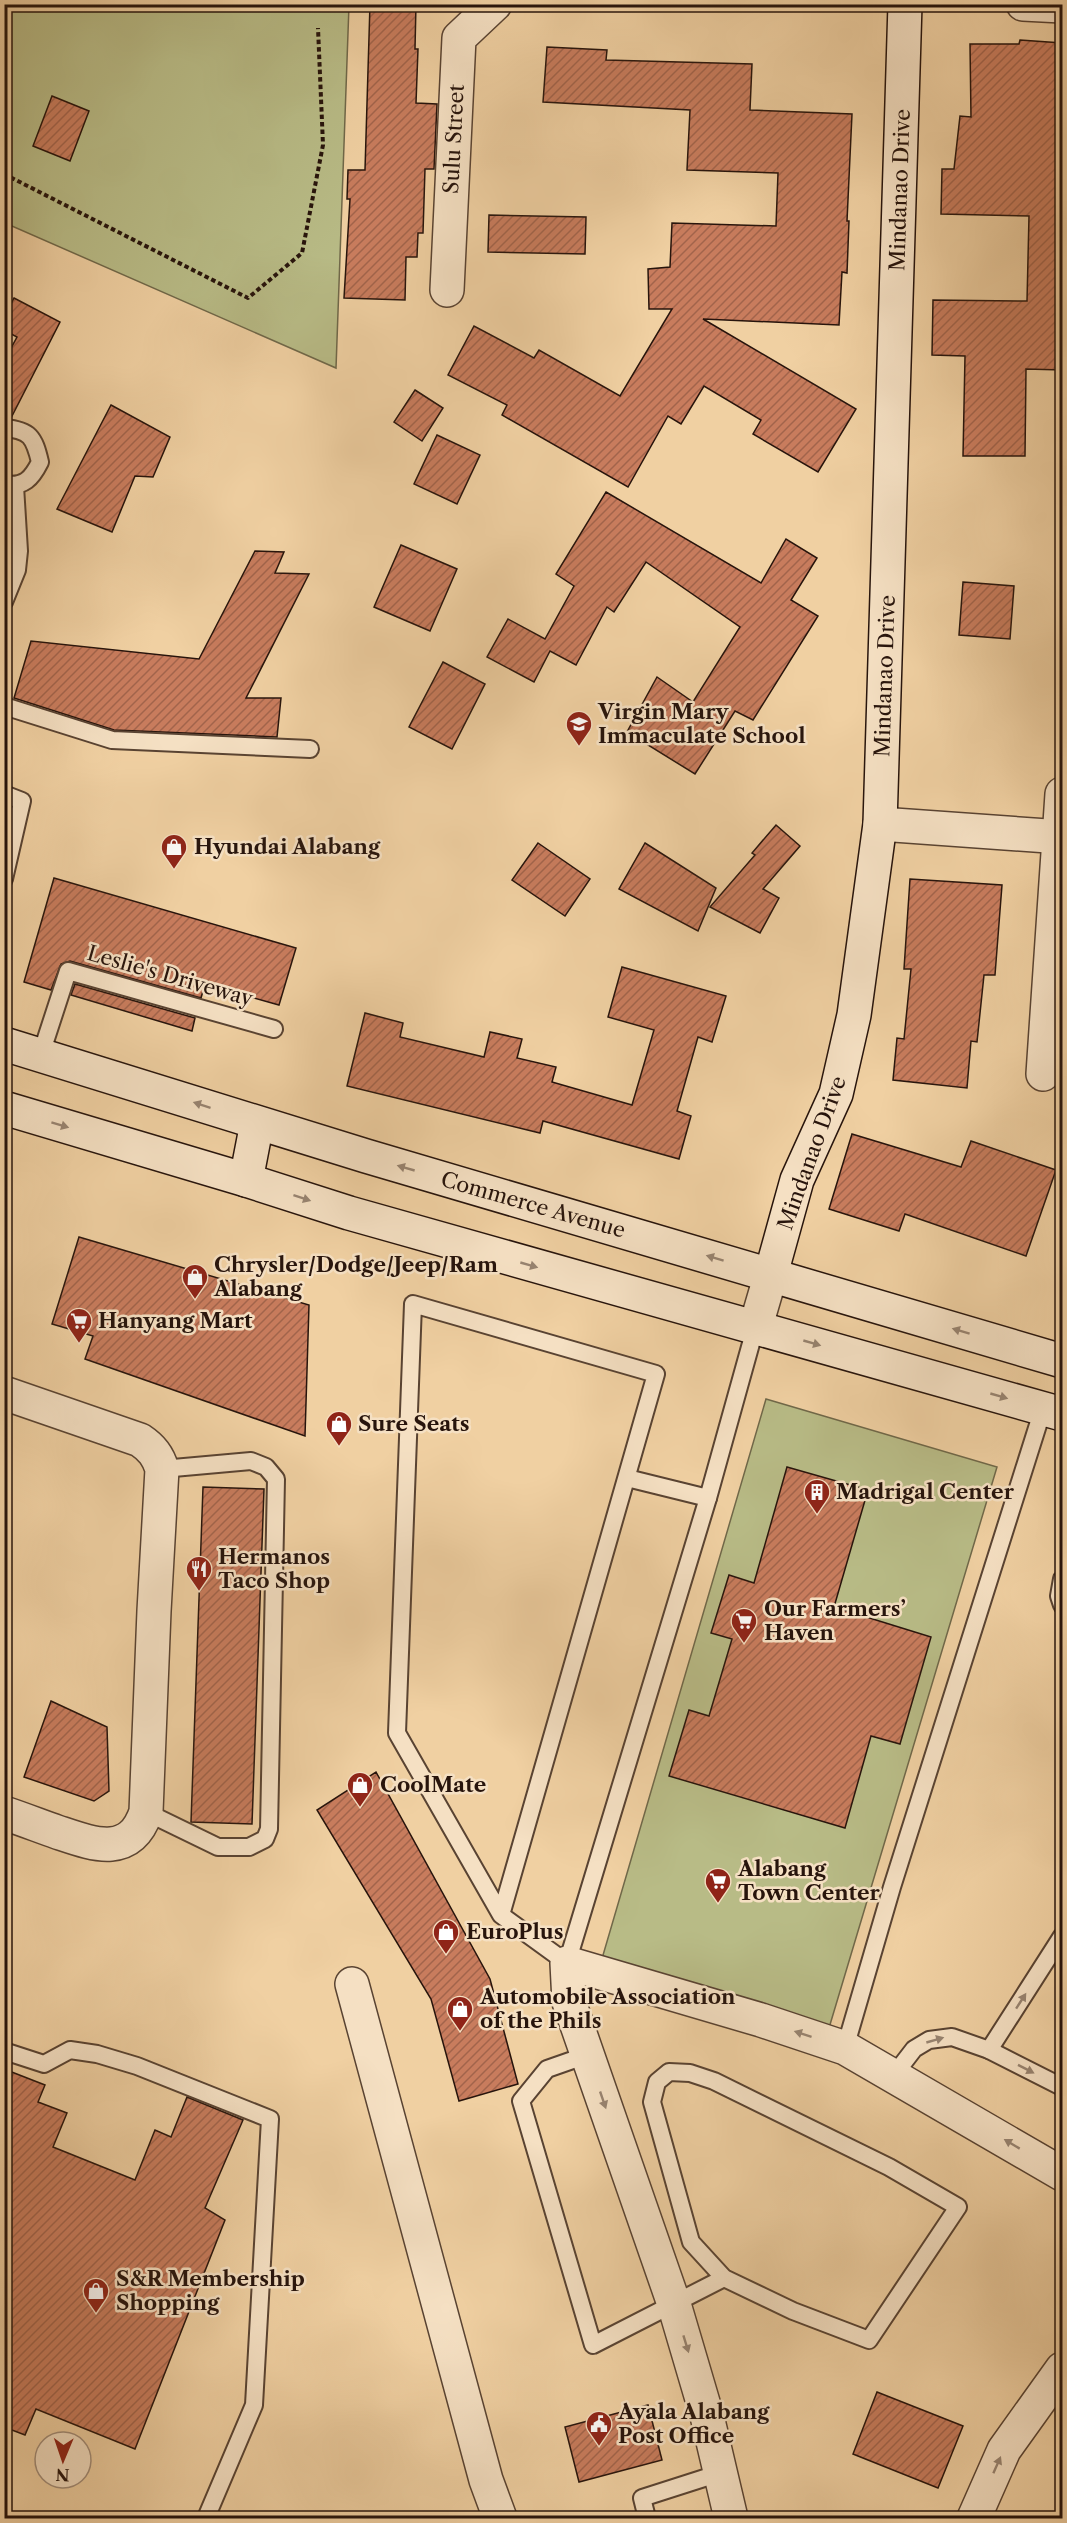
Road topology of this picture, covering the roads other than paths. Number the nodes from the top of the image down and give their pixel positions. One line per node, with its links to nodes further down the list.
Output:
1 (495, 4): 5 (street, Sulu Street)
2 (905, 4): 13 (street, Mindanao Drive)
3 (1023, 4): 4 (street)
4 (1062, 6)
5 (447, 290)
6 (4, 428): 7 (lane)
7 (10, 485): 8 (lane)
8 (4, 602)
9 (4, 706): 10 (lane)
10 (310, 749)
11 (4, 794): 15 (lane)
12 (1062, 794): 14 (street)
13 (880, 824): 14 (street); 23 (street, Mindanao Drive)
14 (1061, 837): 19 (street)
15 (5, 875)
16 (274, 1029): 18 (lane, Leslie's Driveway)
17 (4, 1044): 18 (street, Commerce Avenue)
18 (41, 1054): 21 (street, Commerce Avenue, one-way to 18)
19 (1043, 1074)
20 (4, 1108): 22 (street, one-way to 22)
21 (257, 1123): 22 (street); 23 (street, Commerce Avenue, one-way to 21)
22 (246, 1180): 24 (street, one-way to 24)
23 (771, 1274): 24 (street, Mindanao Drive); 25 (street, Commerce Avenue, one-way to 23)
24 (755, 1329): 27 (street, one-way to 27); 30 (lane)
25 (1062, 1361)
26 (4, 1393): 28 (street)
27 (1053, 1411): 39 (lane)
28 (162, 1469): 33 (street); 33 (lane)
29 (627, 1478): 30 (lane); 35 (lane); 35 (lane)
30 (708, 1498): 37 (lane)
31 (1062, 1579): 32 (lane)
32 (1062, 1605)
33 (146, 1812): 34 (street)
34 (4, 1813)
35 (501, 1915): 37 (lane)
36 (1062, 1936): 40 (lane, one-way to 36)
37 (567, 1963): 39 (street, one-way to 37); 42 (street)
38 (352, 1984): 51 (street)
39 (846, 2048): 43 (street)
40 (989, 2050): 43 (lane, one-way to 40); 44 (lane, one-way to 44)
41 (4, 2051): 50 (lane)
42 (588, 2055): 47 (street, one-way to 47); 47 (lane)
43 (894, 2076): 45 (street, one-way to 43)
44 (1062, 2087)
45 (1062, 2174)
46 (724, 2278): 46 (lane); 47 (lane)
47 (674, 2304): 49 (street, one-way to 49)
48 (1062, 2369): 54 (street, one-way to 48)
49 (720, 2473): 52 (lane); 53 (street)
50 (206, 2518)
51 (500, 2518)
52 (646, 2518)
53 (731, 2518)
54 (974, 2518)

